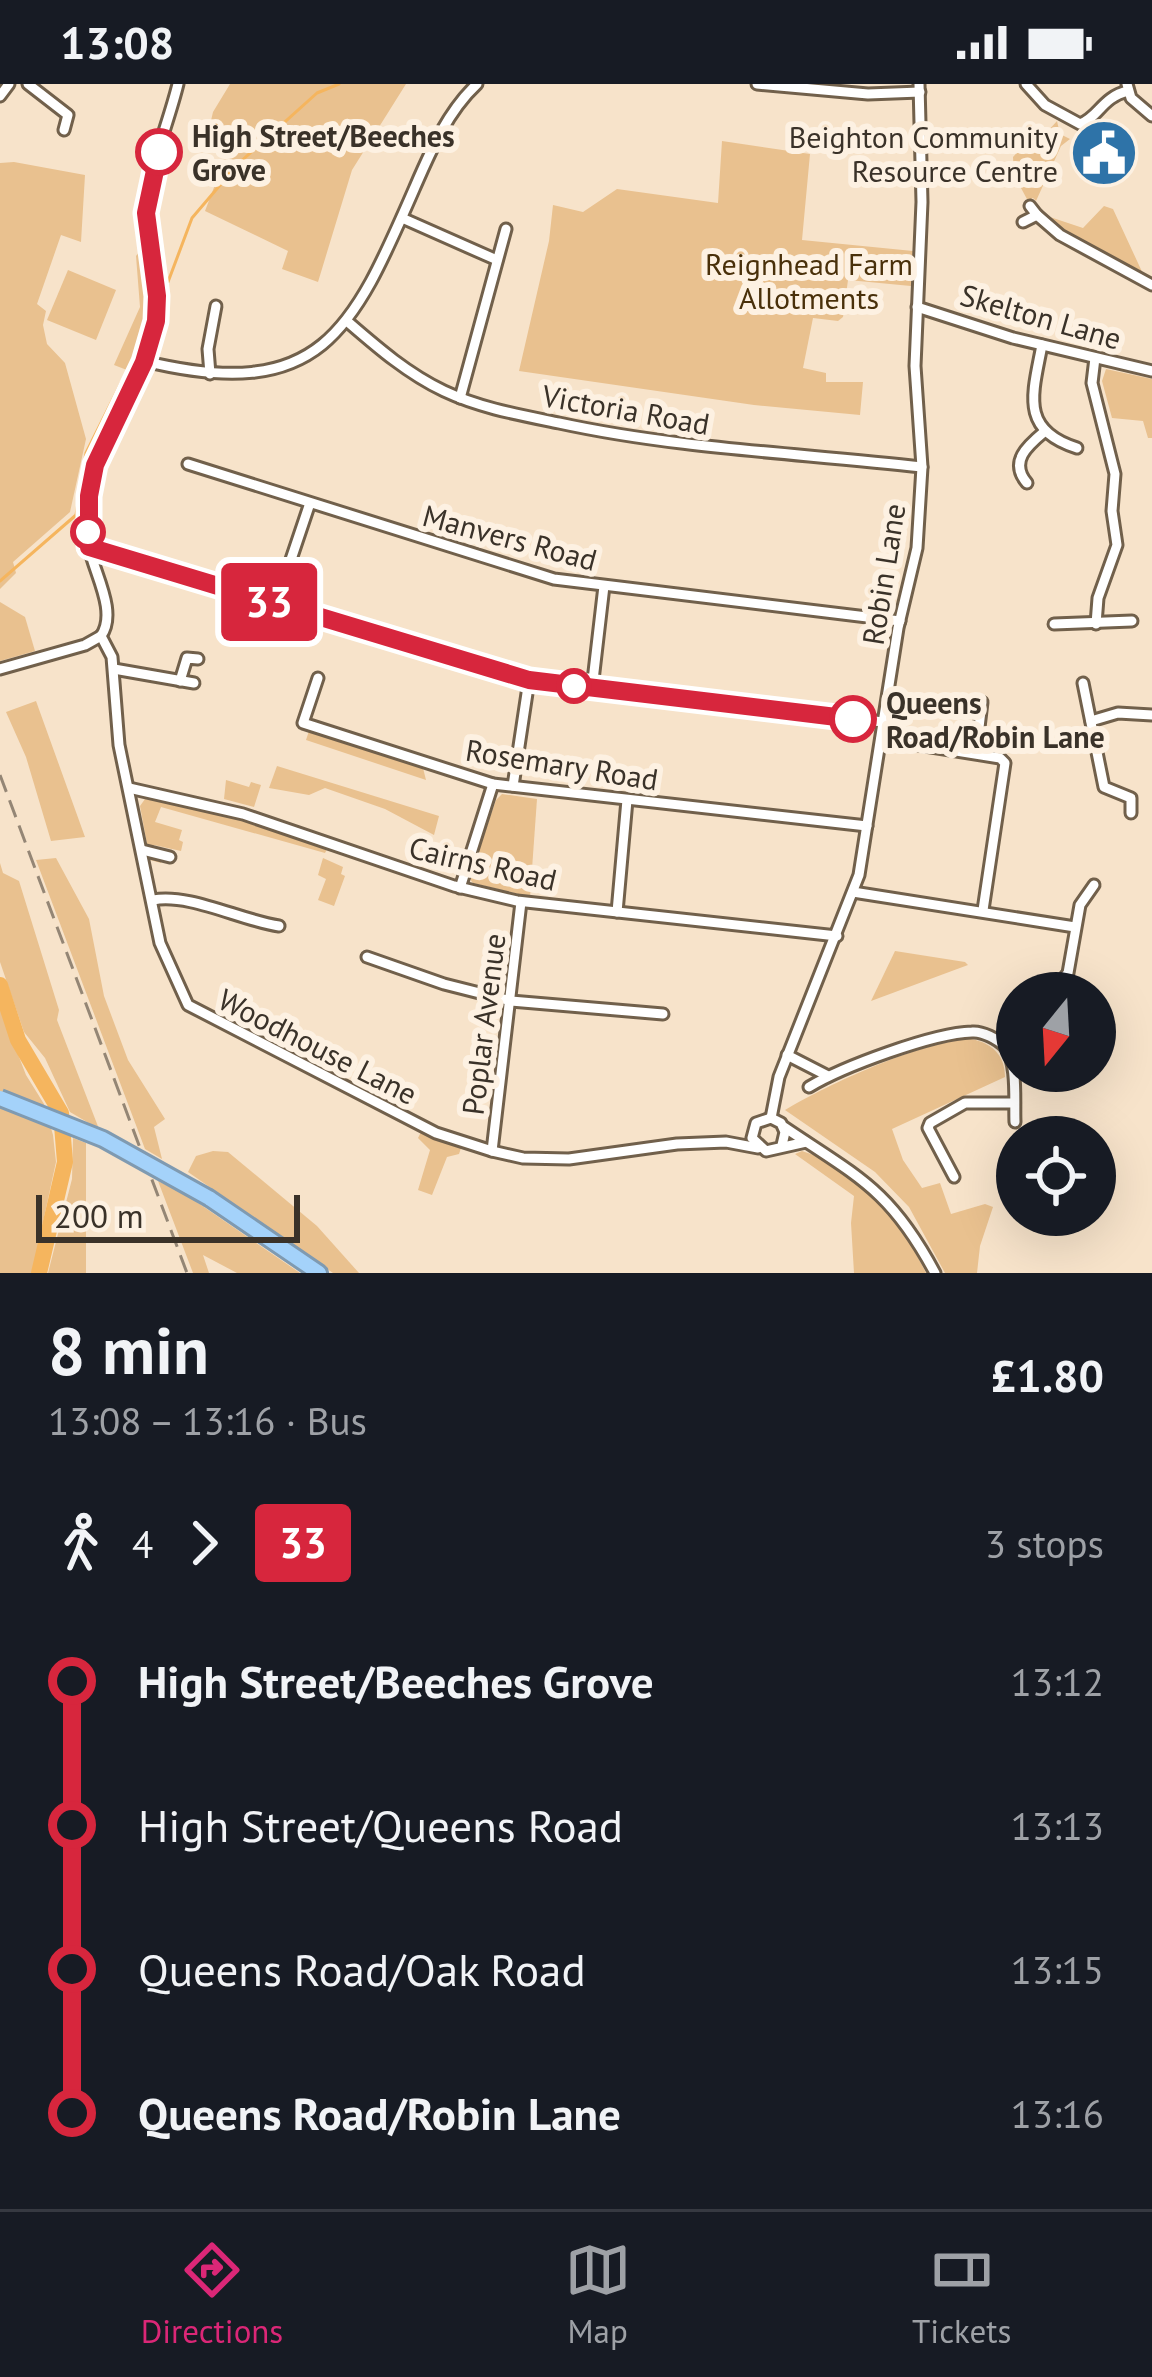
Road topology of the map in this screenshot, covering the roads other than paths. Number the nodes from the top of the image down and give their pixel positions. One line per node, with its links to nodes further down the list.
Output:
1 (9, 84): 9 (street)
2 (28, 84): 11 (street)
3 (178, 84): 24 (street, Woodhouse Lane)
4 (477, 84): 14 (street)
5 (757, 84): 8 (street)
6 (1026, 84): 7 (street)
7 (1127, 87): 12 (street)
8 (920, 88): 20 (street, Robin Lane)
9 (0, 96)
10 (78, 107): 11 (street)
11 (68, 115): 13 (street)
12 (1152, 116)
13 (64, 130)
14 (402, 218): 17 (street); 21 (street)
15 (1023, 223): 18 (street)
16 (506, 229): 17 (street)
17 (497, 260): 27 (street)
18 (1152, 285)
19 (216, 306): 26 (street)
20 (917, 308): 22 (street, Skelton Lane); 31 (street, Robin Lane)
21 (347, 322): 26 (street); 27 (street, Victoria Road)
22 (1042, 345): 23 (street, Skelton Lane); 28 (street)
23 (1095, 358): 25 (street, Skelton Lane); 40 (street)
24 (144, 362): 26 (street); 34 (street, Woodhouse Lane)
25 (1152, 371)
26 (210, 374)
27 (460, 398): 31 (street, Victoria Road)
28 (1044, 432): 29 (street); 32 (street)
29 (1077, 448)
30 (188, 464): 33 (street, Manvers Road)
31 (922, 467): 37 (street, Robin Lane)
32 (1027, 483)
33 (310, 503): 35 (street, Manvers Road); 36 (street)
34 (89, 547): 36 (street); 41 (street, Woodhouse Lane)
35 (604, 586): 37 (street, Manvers Road); 50 (street)
36 (276, 604): 46 (street)
37 (900, 621): 54 (street, Robin Lane)
38 (1132, 621): 40 (street)
39 (1054, 624): 40 (street)
40 (1096, 624)
41 (101, 636): 43 (street); 44 (street, Woodhouse Lane)
42 (198, 658): 47 (street)
43 (0, 669)
44 (113, 669): 47 (street); 59 (street, Woodhouse Lane)
45 (318, 678): 57 (street, Rosemary Road)
46 (529, 680): 50 (street); 58 (street)
47 (180, 681): 48 (street)
48 (194, 683)
49 (1083, 683): 53 (street)
50 (592, 689): 54 (street)
51 (982, 702): 56 (street)
52 (1152, 715): 53 (street)
53 (1091, 721): 61 (street)
54 (883, 722): 55 (street, Robin Lane)
55 (881, 739): 56 (street); 62 (street, Robin Lane)
56 (976, 753): 70 (street)
57 (493, 784): 58 (street, Rosemary Road); 66 (street)
58 (513, 786): 60 (street, Rosemary Road)
59 (129, 788): 63 (street, Woodhouse Lane); 66 (street, Cairns Road)
60 (627, 800): 62 (street, Rosemary Road); 71 (street)
61 (1131, 812)
62 (867, 826): 67 (street, Robin Lane)
63 (142, 850): 64 (street); 68 (street, Woodhouse Lane)
64 (170, 857)
65 (1094, 885): 73 (street)
66 (460, 888): 69 (street, Cairns Road)
67 (854, 892): 70 (street); 74 (street, Robin Lane)
68 (153, 900): 72 (street); 92 (street, Woodhouse Lane)
69 (521, 902): 71 (street, Cairns Road); 77 (street, Poplar Avenue)
70 (983, 910): 73 (street)
71 (617, 912): 74 (street, Cairns Road)
72 (279, 926)
73 (1075, 927): 76 (street)
74 (837, 936): 79 (street, Robin Lane)
75 (367, 957): 77 (street)
76 (1068, 972)
77 (511, 1001): 78 (street); 92 (street, Poplar Avenue)
78 (663, 1014)
79 (787, 1055): 80 (street); 85 (street, Robin Lane)
80 (828, 1076): 81 (street); 83 (street)
81 (809, 1087)
82 (0, 1098): 94 (highway, bridge)
83 (1015, 1103): 84 (street); 93 (street)
84 (1015, 1116)
85 (771, 1118): 86 (street); 87 (street)
86 (784, 1127): 89 (street); 90 (street)
87 (752, 1134): 88 (street, Woodhouse Lane); 91 (street)
88 (733, 1142): 91 (street, Woodhouse Lane); 92 (street, Woodhouse Lane)
89 (806, 1142): 90 (street); 95 (street)
90 (782, 1145): 91 (street)
91 (758, 1148)
92 (493, 1151)
93 (954, 1177)
94 (319, 1273)
95 (935, 1273)

